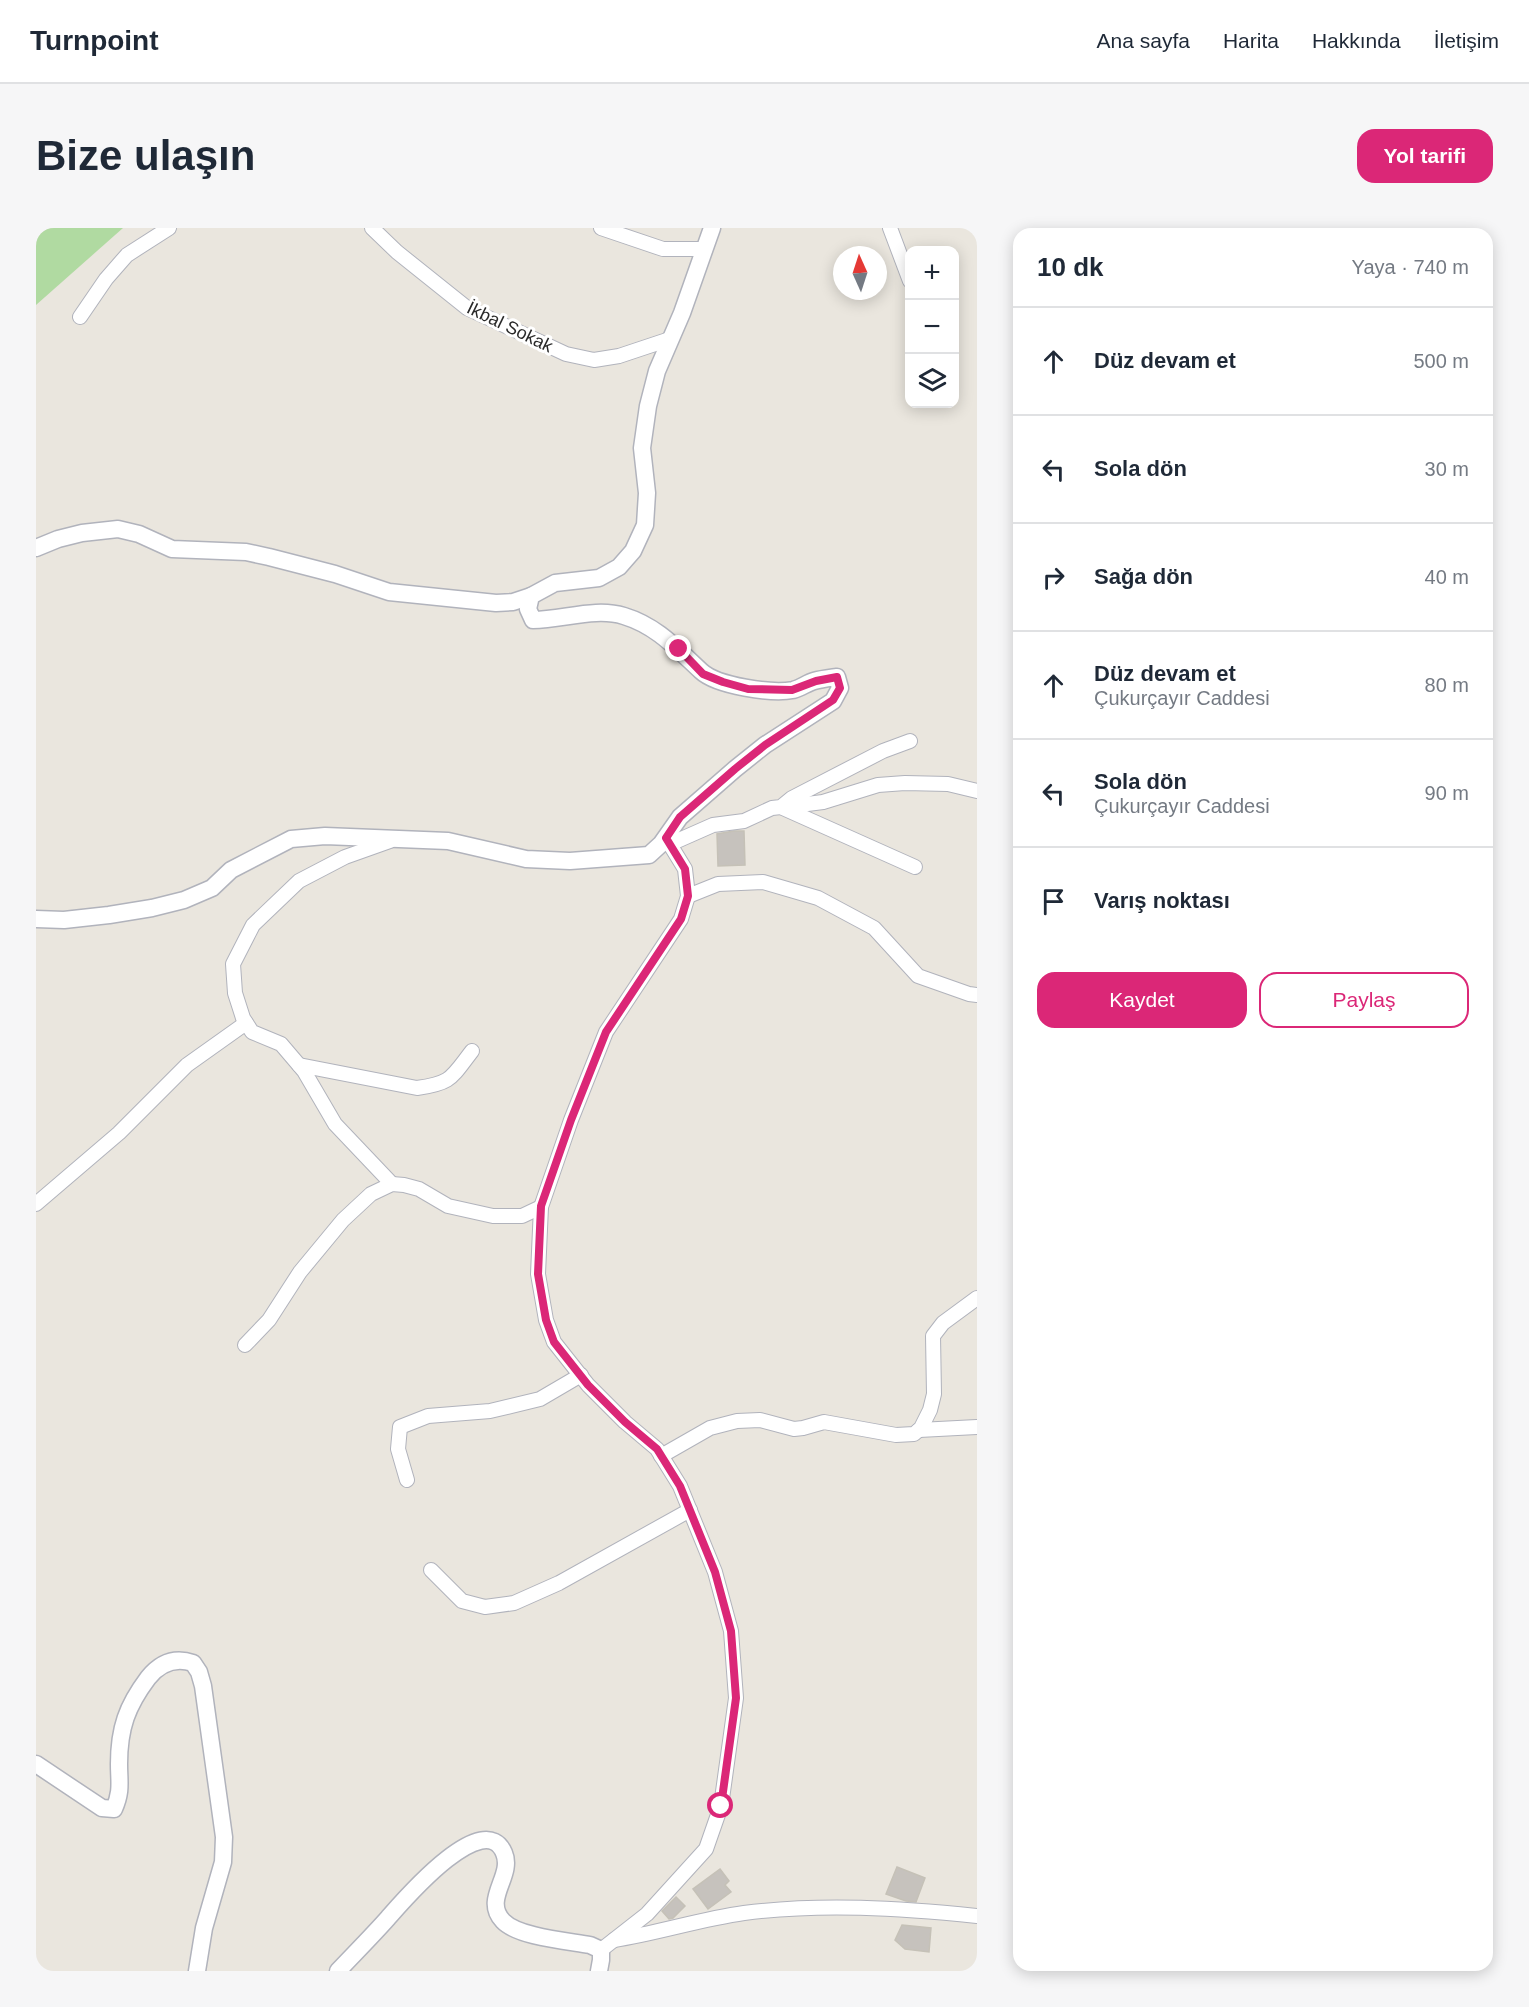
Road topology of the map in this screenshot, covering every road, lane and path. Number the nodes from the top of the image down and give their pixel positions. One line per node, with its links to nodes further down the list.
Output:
1 (169, 228): 8 (street)
2 (372, 228): 9 (street, İkbal Sokak)
3 (601, 228): 6 (street)
4 (712, 228): 6 (street)
5 (890, 228): 7 (street)
6 (705, 249): 9 (street)
7 (905, 270)
8 (80, 317)
9 (670, 339): 11 (street)
10 (36, 548): 11 (street)
11 (531, 596): 16 (street)
12 (910, 741): 14 (street)
13 (977, 791): 14 (street)
14 (782, 807): 16 (street); 17 (street)
15 (397, 839): 16 (street); 19 (street); 21 (street)
16 (668, 841): 18 (street)
17 (915, 867)
18 (688, 896): 20 (street); 26 (street)
19 (36, 919)
20 (977, 995)
21 (246, 1023): 23 (street); 25 (street)
22 (472, 1051): 23 (street)
23 (299, 1065): 24 (street)
24 (392, 1184): 26 (street); 28 (street)
25 (36, 1204)
26 (541, 1206): 29 (street)
27 (977, 1298): 31 (street)
28 (245, 1345)
29 (581, 1376): 32 (street); 33 (street)
30 (977, 1426): 31 (street)
31 (919, 1430): 32 (street)
32 (661, 1456): 34 (street)
33 (407, 1480)
34 (690, 1510): 35 (street); 38 (street)
35 (431, 1570)
36 (36, 1764): 39 (street)
37 (977, 1917): 38 (street)
38 (607, 1945): 40 (street); 41 (street)
39 (197, 1971)
40 (338, 1971)
41 (599, 1971)

